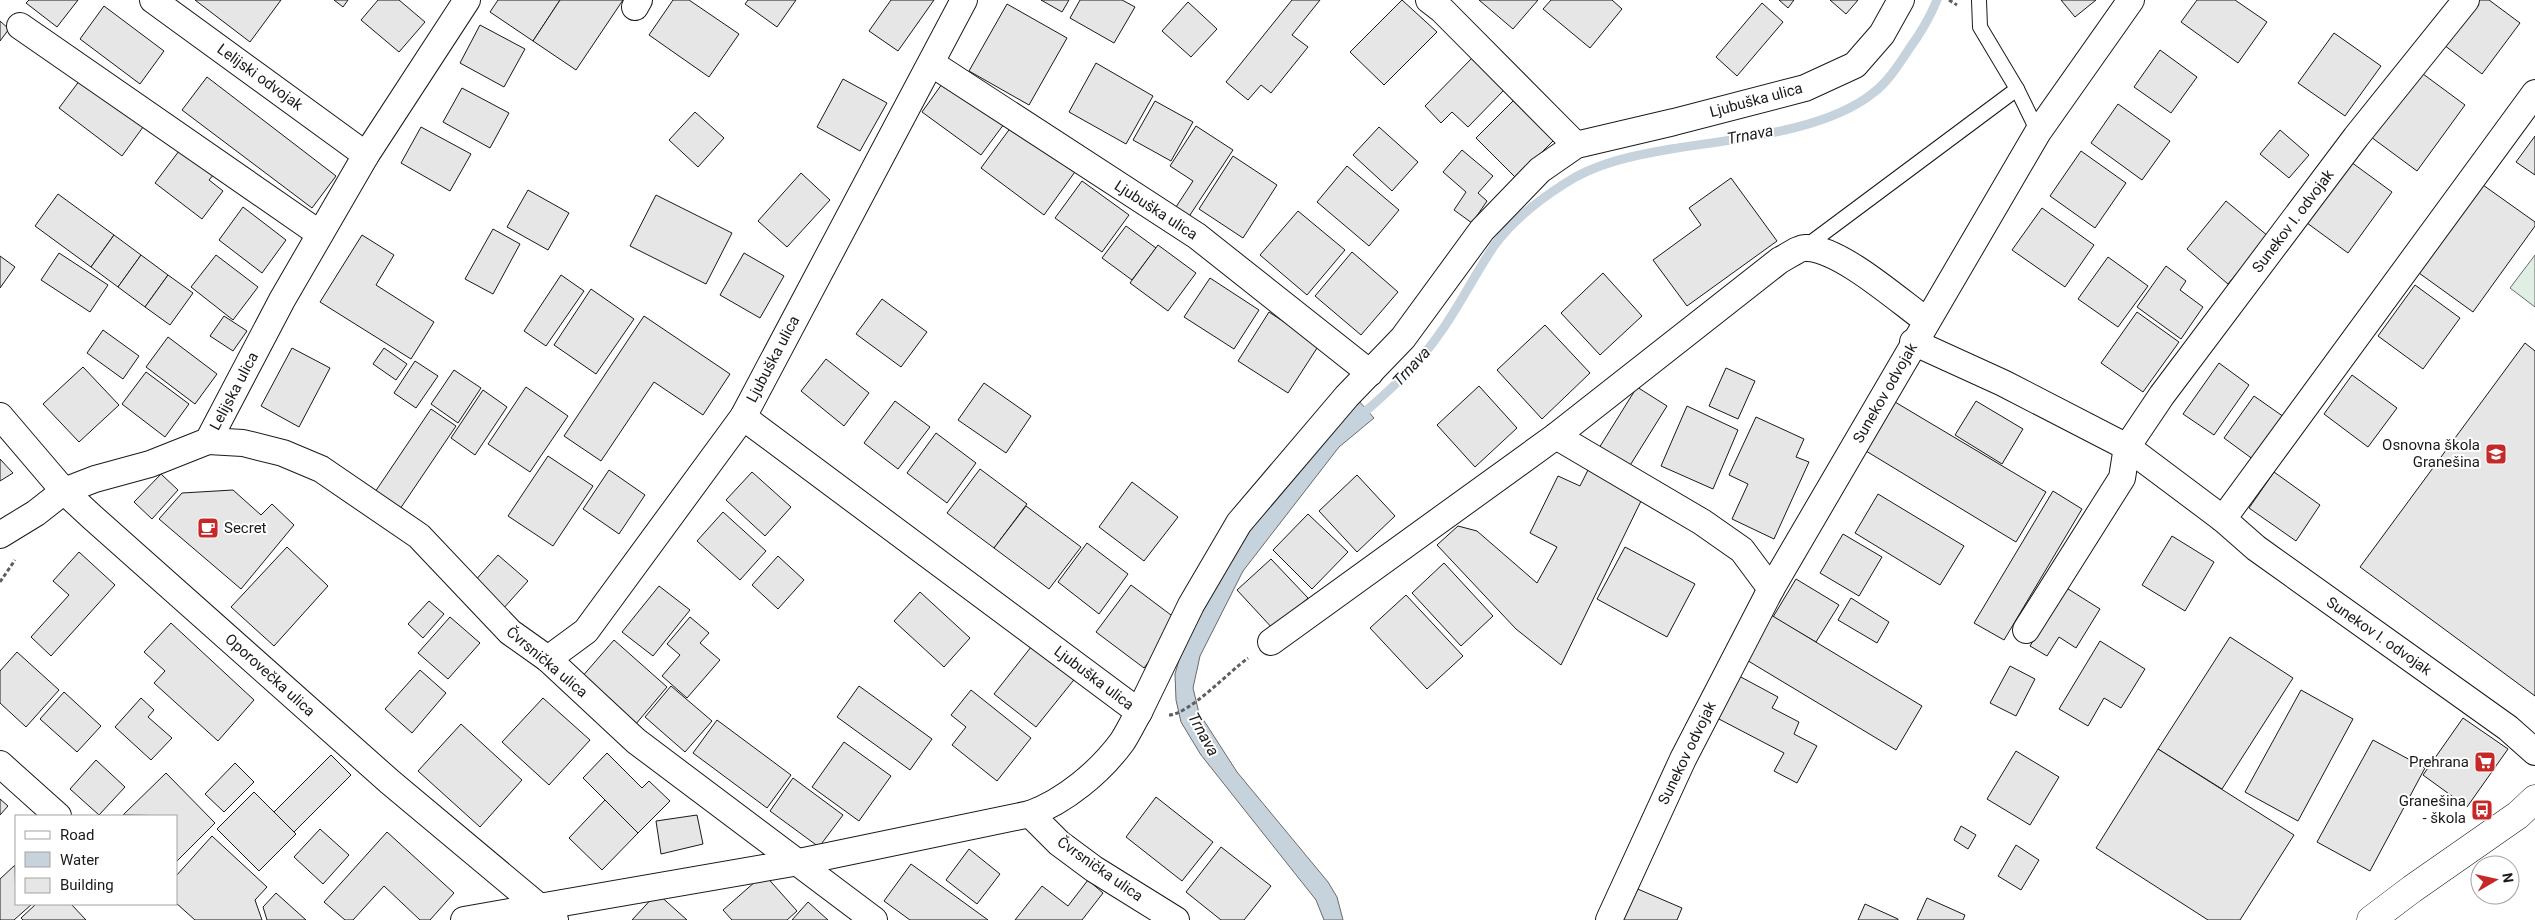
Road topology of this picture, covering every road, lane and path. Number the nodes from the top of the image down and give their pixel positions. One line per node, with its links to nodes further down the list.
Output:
1 (154, 0): 15 (street, Lelijski odvojak)
2 (467, 0): 15 (street, Lelijska ulica)
3 (964, 0): 10 (street, Ljubuška ulica)
4 (1901, 0): 14 (street, Ljubuška ulica)
5 (1979, 0): 11 (lane)
6 (2131, 0): 13 (street)
7 (2466, 0): 24 (street, Sunekov I. odvojak)
8 (1440, 3): 14 (street)
9 (20, 26): 16 (street)
10 (931, 63): 19 (street, Ljubuška ulica); 21 (street, Ljubuška ulica)
11 (2017, 89): 13 (lane); 17 (lane)
12 (2535, 93): 26 (street)
13 (2038, 132): 18 (street)
14 (1576, 145): 19 (street, Ljubuška ulica)
15 (366, 155): 16 (street, Lelijska ulica)
16 (320, 234): 23 (street, Lelijska ulica)
17 (1805, 247): 18 (street); 22 (street)
18 (1920, 332): 24 (street, Sunekov I. odvojak); 30 (street, Sunekov odvojak)
19 (1370, 373): 34 (street, Ljubuška ulica)
20 (0, 416): 25 (street, Oporovečka ulica)
21 (743, 416): 33 (street, Ljubuška ulica); 34 (street, Ljubuška ulica)
22 (1556, 436): 30 (street); 32 (street)
23 (208, 441): 25 (street, Lelijska ulica); 33 (street, Čvrsnička ulica)
24 (2127, 447): 26 (street, Sunekov I. odvojak); 31 (street, Sunekov I. odvojak)
25 (64, 491): 27 (street, Lelijska ulica); 42 (street, Oporovečka ulica)
26 (2223, 519): 36 (street, Sunekov I. odvojak)
27 (0, 535)
28 (16, 558): 29 (path)
29 (0, 582)
30 (1771, 589): 46 (street, Sunekov odvojak)
31 (2026, 630)
32 (1271, 642): 35 (path)
33 (548, 659): 41 (street, Čvrsnička ulica)
34 (1139, 712): 39 (street)
35 (1174, 715)
36 (2535, 752)
37 (0, 764): 40 (street)
38 (2535, 799): 47 (main road)
39 (1030, 814): 41 (street); 45 (street, Čvrsnička ulica)
40 (57, 815)
41 (799, 862): 42 (street); 44 (street, Čvrsnička ulica)
42 (547, 913): 43 (street)
43 (464, 920)
44 (874, 920)
45 (1176, 920)
46 (1609, 920)
47 (2371, 920)

